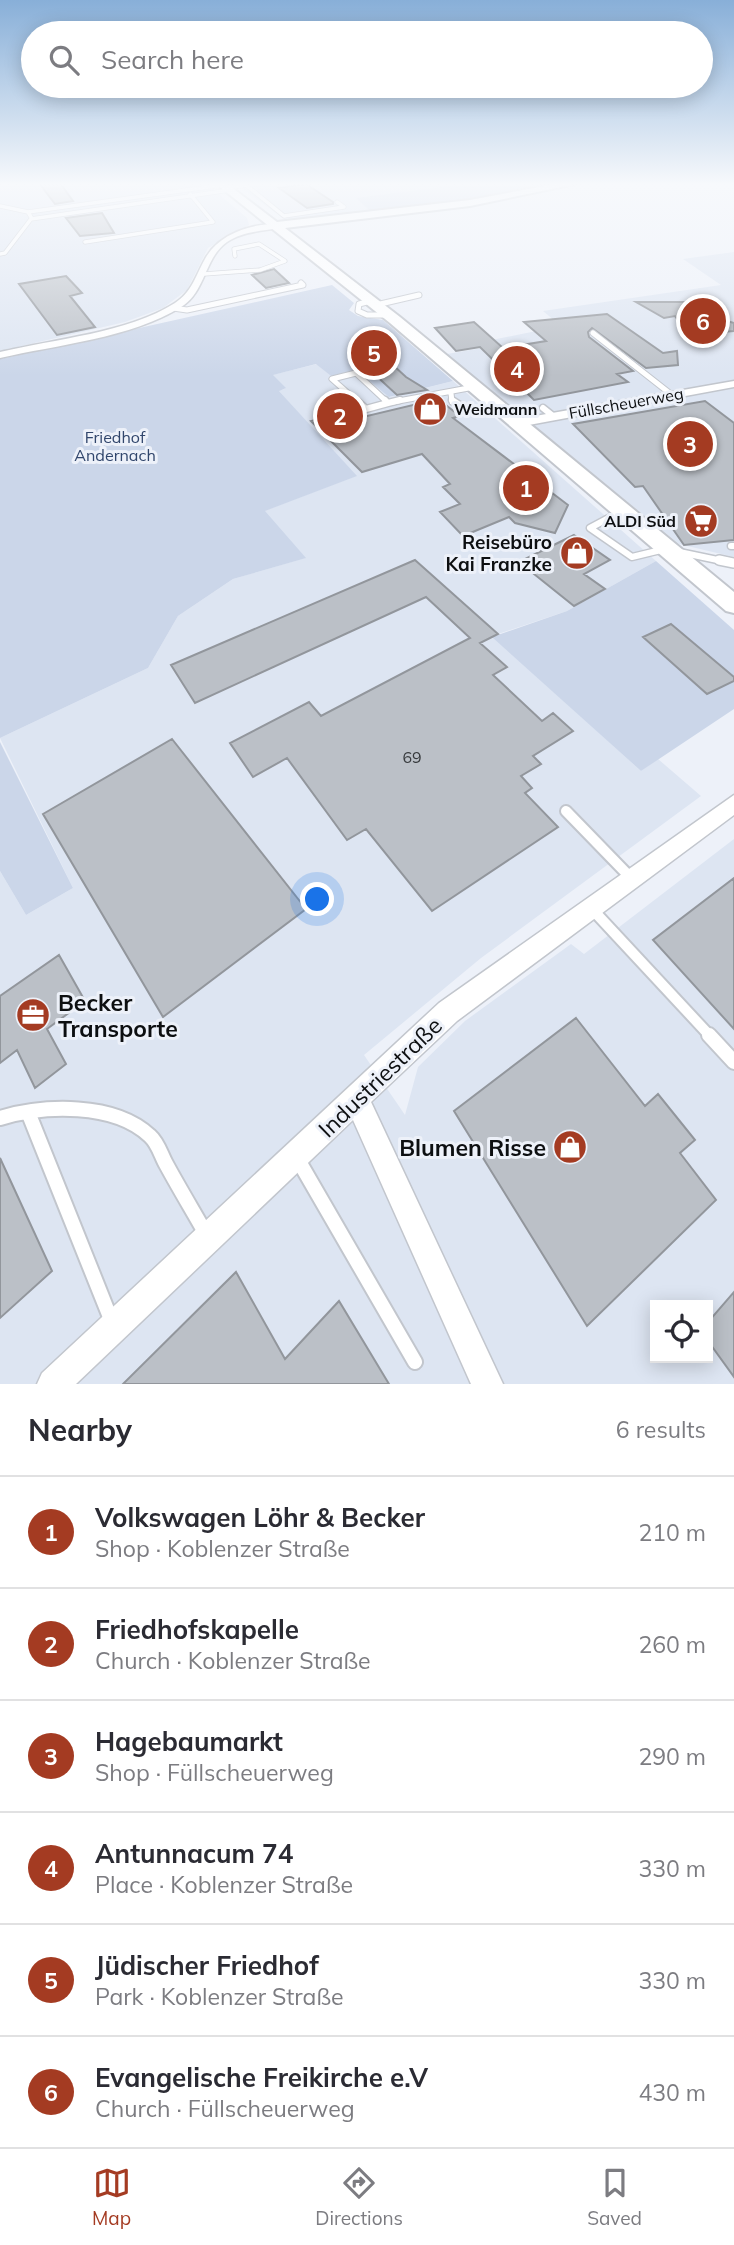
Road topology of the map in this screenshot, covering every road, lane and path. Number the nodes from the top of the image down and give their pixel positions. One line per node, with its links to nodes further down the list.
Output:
1 (217, 248): 9 (street)
2 (241, 248): 6 (lane)
3 (264, 248): 8 (lane)
4 (303, 248): 12 (street)
5 (2, 253): 7 (lane)
6 (235, 256)
7 (0, 260)
8 (260, 270): 9 (lane)
9 (204, 274): 13 (street)
10 (300, 283): 13 (lane)
11 (419, 295): 12 (lane)
12 (378, 307): 17 (street)
13 (173, 308): 15 (street)
14 (593, 333): 19 (lane)
15 (0, 355)
16 (734, 385): 19 (street, Füllscheuerweg)
17 (474, 387): 18 (lane); 21 (street)
18 (451, 393): 20 (lane); 21 (lane)
19 (672, 395): 23 (street, Füllscheuerweg)
20 (389, 404): 20 (lane)
21 (499, 407): 24 (street)
22 (543, 408): 23 (lane)
23 (553, 416): 24 (street, Füllscheuerweg)
24 (518, 423): 25 (street)
25 (620, 512): 26 (street); 26 (lane)
26 (665, 549): 27 (lane); 28 (street)
27 (734, 563)
28 (733, 600)
29 (734, 805): 31 (street, Industriestraße)
30 (566, 811): 31 (lane)
31 (632, 879): 32 (street, Industriestraße)
32 (592, 909): 33 (lane); 34 (street, Industriestraße)
33 (734, 1062)
34 (357, 1100): 37 (street, Industriestraße); 42 (street)
35 (28, 1112): 36 (lane); 38 (lane); 39 (lane)
36 (0, 1118)
37 (296, 1157): 38 (street, Industriestraße); 40 (lane)
38 (208, 1239): 39 (street, Industriestraße)
39 (114, 1327): 41 (street, Industriestraße)
40 (415, 1362)
41 (53, 1384)
42 (487, 1384)

